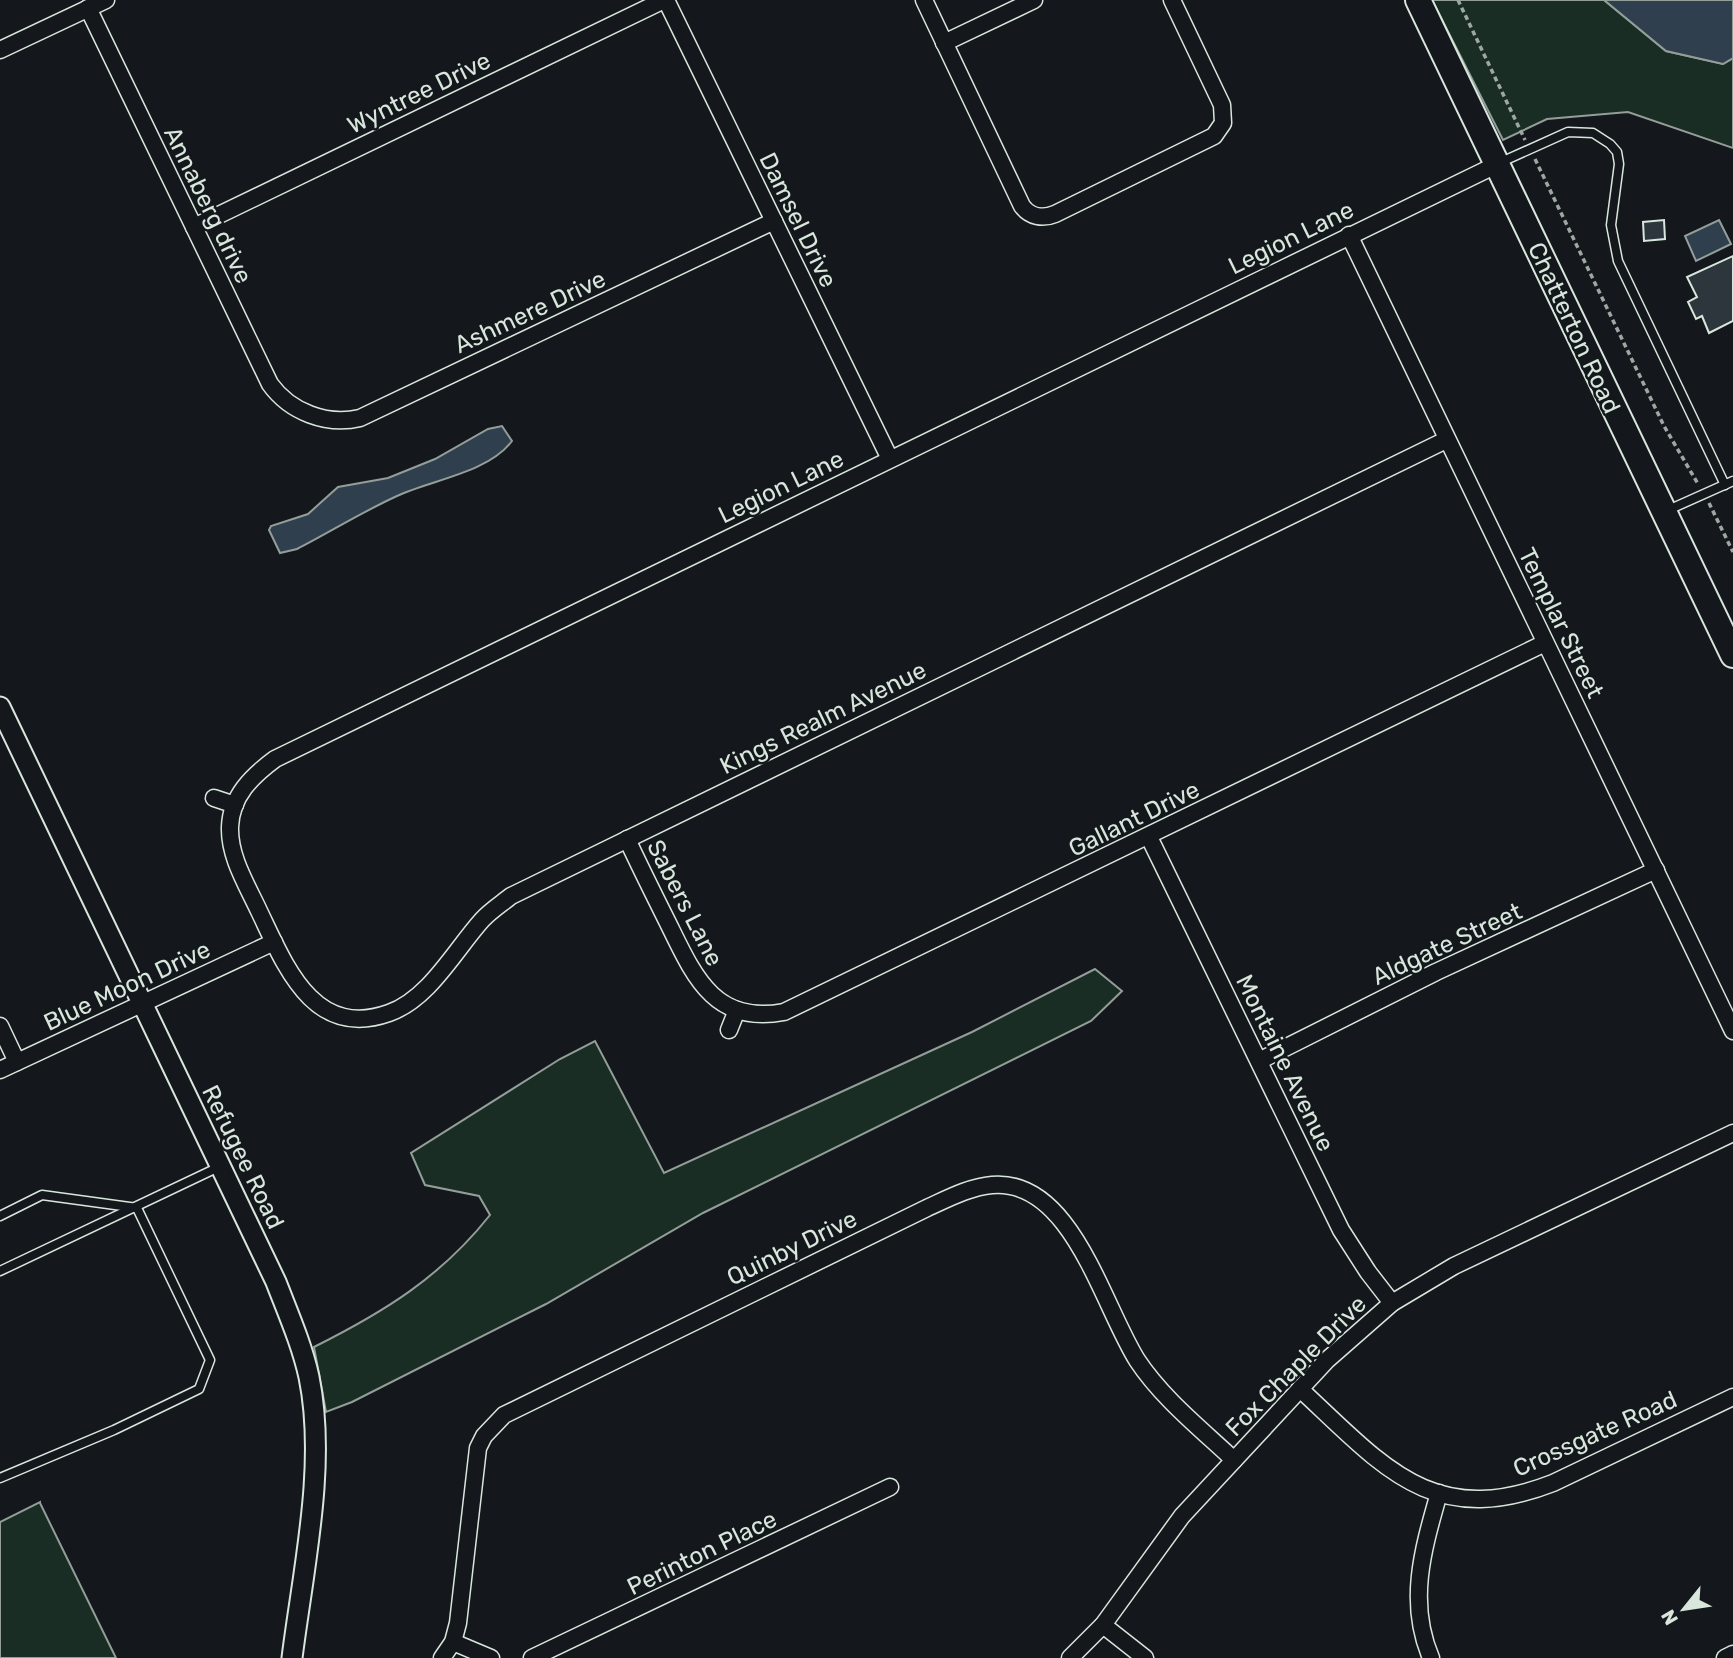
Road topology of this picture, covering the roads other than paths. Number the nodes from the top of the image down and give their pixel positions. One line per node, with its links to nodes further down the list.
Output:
1 (106, 0): 7 (street)
2 (665, 0): 11 (street, Damsel Drive); 12 (street, Wyntree Drive)
3 (923, 0): 8 (street)
4 (1034, 0): 8 (street)
5 (1172, 0): 8 (street)
6 (1418, 0): 10 (main road, Chatterton Road)
7 (88, 8): 9 (street); 12 (street, Annaberg drive)
8 (944, 43)
9 (0, 50)
10 (1496, 165): 13 (street, Legion Lane); 17 (lane); 18 (main road, Chatterton Road)
11 (774, 221): 14 (street, Ashmere Drive); 16 (street, Damsel Drive)
12 (194, 227): 14 (street, Annaberg drive)
13 (1349, 236): 15 (street, Templar Street); 16 (street, Legion Lane)
14 (301, 411)
15 (1446, 440): 19 (street, Templar Street); 25 (street, Kings Realm Avenue)
16 (890, 459): 23 (street, Legion Lane)
17 (1729, 483): 18 (lane)
18 (1664, 512): 20 (main road, Chatterton Road)
19 (1545, 643): 24 (street, Gallant Drive); 26 (street, Templar Street)
20 (1733, 655)
21 (0, 707): 28 (street, Refugee Road)
22 (214, 798): 23 (street)
23 (235, 806): 27 (street, Legion Lane)
24 (1149, 837): 29 (street, Gallant Drive); 33 (street, Montaine Avenue)
25 (627, 839): 27 (street, Kings Realm Avenue); 29 (street, Sabers Lane)
26 (1656, 870): 32 (street, Templar Street); 33 (street, Aldgate Street)
27 (274, 942): 28 (street, Blue Moon Drive)
28 (142, 1005): 34 (street, Blue Moon Drive); 37 (street, Refugee Road)
29 (737, 1010): 31 (street)
30 (0, 1027): 34 (street)
31 (729, 1030)
32 (1733, 1031)
33 (1259, 1061): 41 (street, Montaine Avenue)
34 (17, 1062): 35 (street, Blue Moon Drive)
35 (0, 1070)
36 (1733, 1133): 41 (street, Fox Chaple Drive)
37 (221, 1167): 38 (lane); 51 (street, Refugee Road)
38 (137, 1208): 39 (lane); 40 (lane); 45 (lane)
39 (0, 1216)
40 (0, 1271)
41 (1392, 1303): 42 (street, Fox Chaple Drive)
42 (1300, 1389): 44 (street, Fox Chaple Drive); 47 (street, Crossgate Road)
43 (1733, 1397): 47 (street, Crossgate Road)
44 (1234, 1460): 48 (street, Fox Chaple Drive); 49 (street, Quinby Drive)
45 (0, 1478)
46 (890, 1487): 54 (street, Perinton Place)
47 (1439, 1493): 57 (street)
48 (1103, 1625): 55 (street, Fox Chaple Drive); 56 (street)
49 (453, 1642): 52 (street, Quinby Drive); 53 (street)
50 (1733, 1654): 58 (street)
51 (292, 1658)
52 (442, 1658)
53 (491, 1658)
54 (532, 1658)
55 (1070, 1658)
56 (1145, 1658)
57 (1431, 1658)
58 (1725, 1658)

